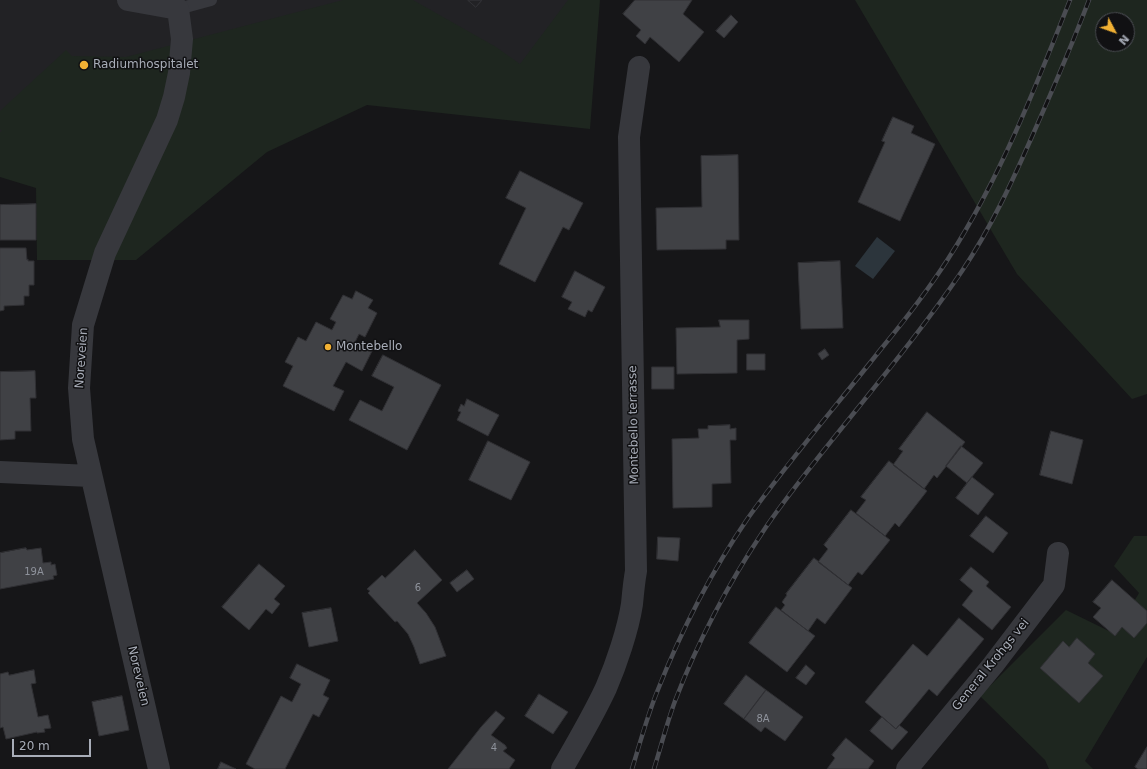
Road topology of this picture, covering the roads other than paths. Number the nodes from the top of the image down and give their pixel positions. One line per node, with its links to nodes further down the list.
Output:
1 (128, 0): 3 (street)
2 (211, 0): 3 (lane)
3 (178, 9): 6 (street, Noreveien)
4 (639, 66): 9 (street, Montebello terrasse)
5 (0, 472): 6 (street)
6 (91, 476): 8 (street, Noreveien)
7 (1058, 554): 10 (street, General Krohgs vei)
8 (159, 769)
9 (562, 769)
10 (907, 769)

